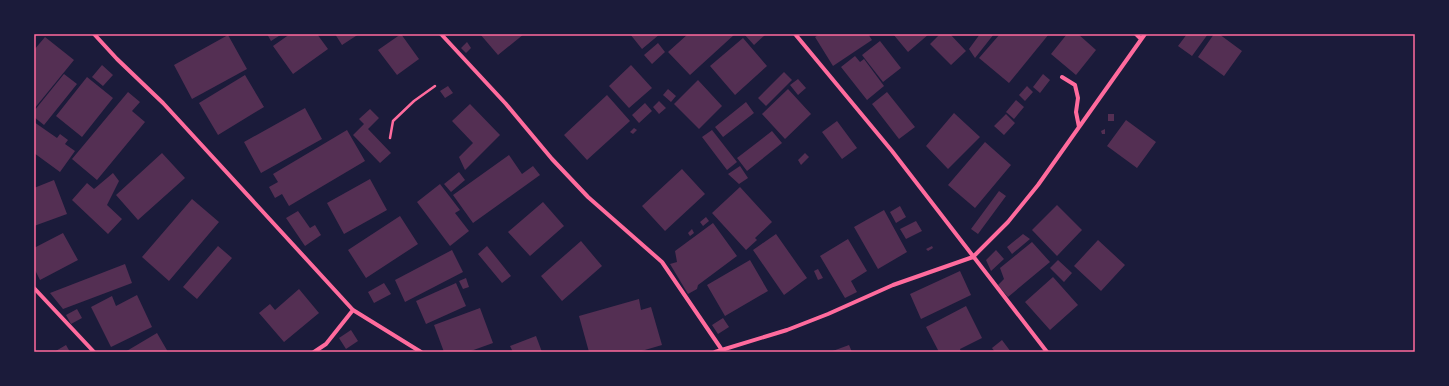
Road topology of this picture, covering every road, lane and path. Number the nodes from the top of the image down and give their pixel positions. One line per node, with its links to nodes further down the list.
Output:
1 (94, 34): 13 (street)
2 (441, 34): 14 (street)
3 (795, 34): 11 (street)
4 (1136, 34): 6 (street)
5 (1145, 34): 6 (street)
6 (1141, 39): 9 (street)
7 (1062, 77): 9 (street)
8 (435, 86): 10 (path)
9 (1079, 127): 11 (street)
10 (390, 138)
11 (973, 257): 14 (street); 19 (street)
12 (34, 288): 15 (street)
13 (353, 310): 16 (street); 17 (street)
14 (722, 350): 18 (street)
15 (94, 352)
16 (314, 352)
17 (421, 352)
18 (715, 352)
19 (1047, 352)

